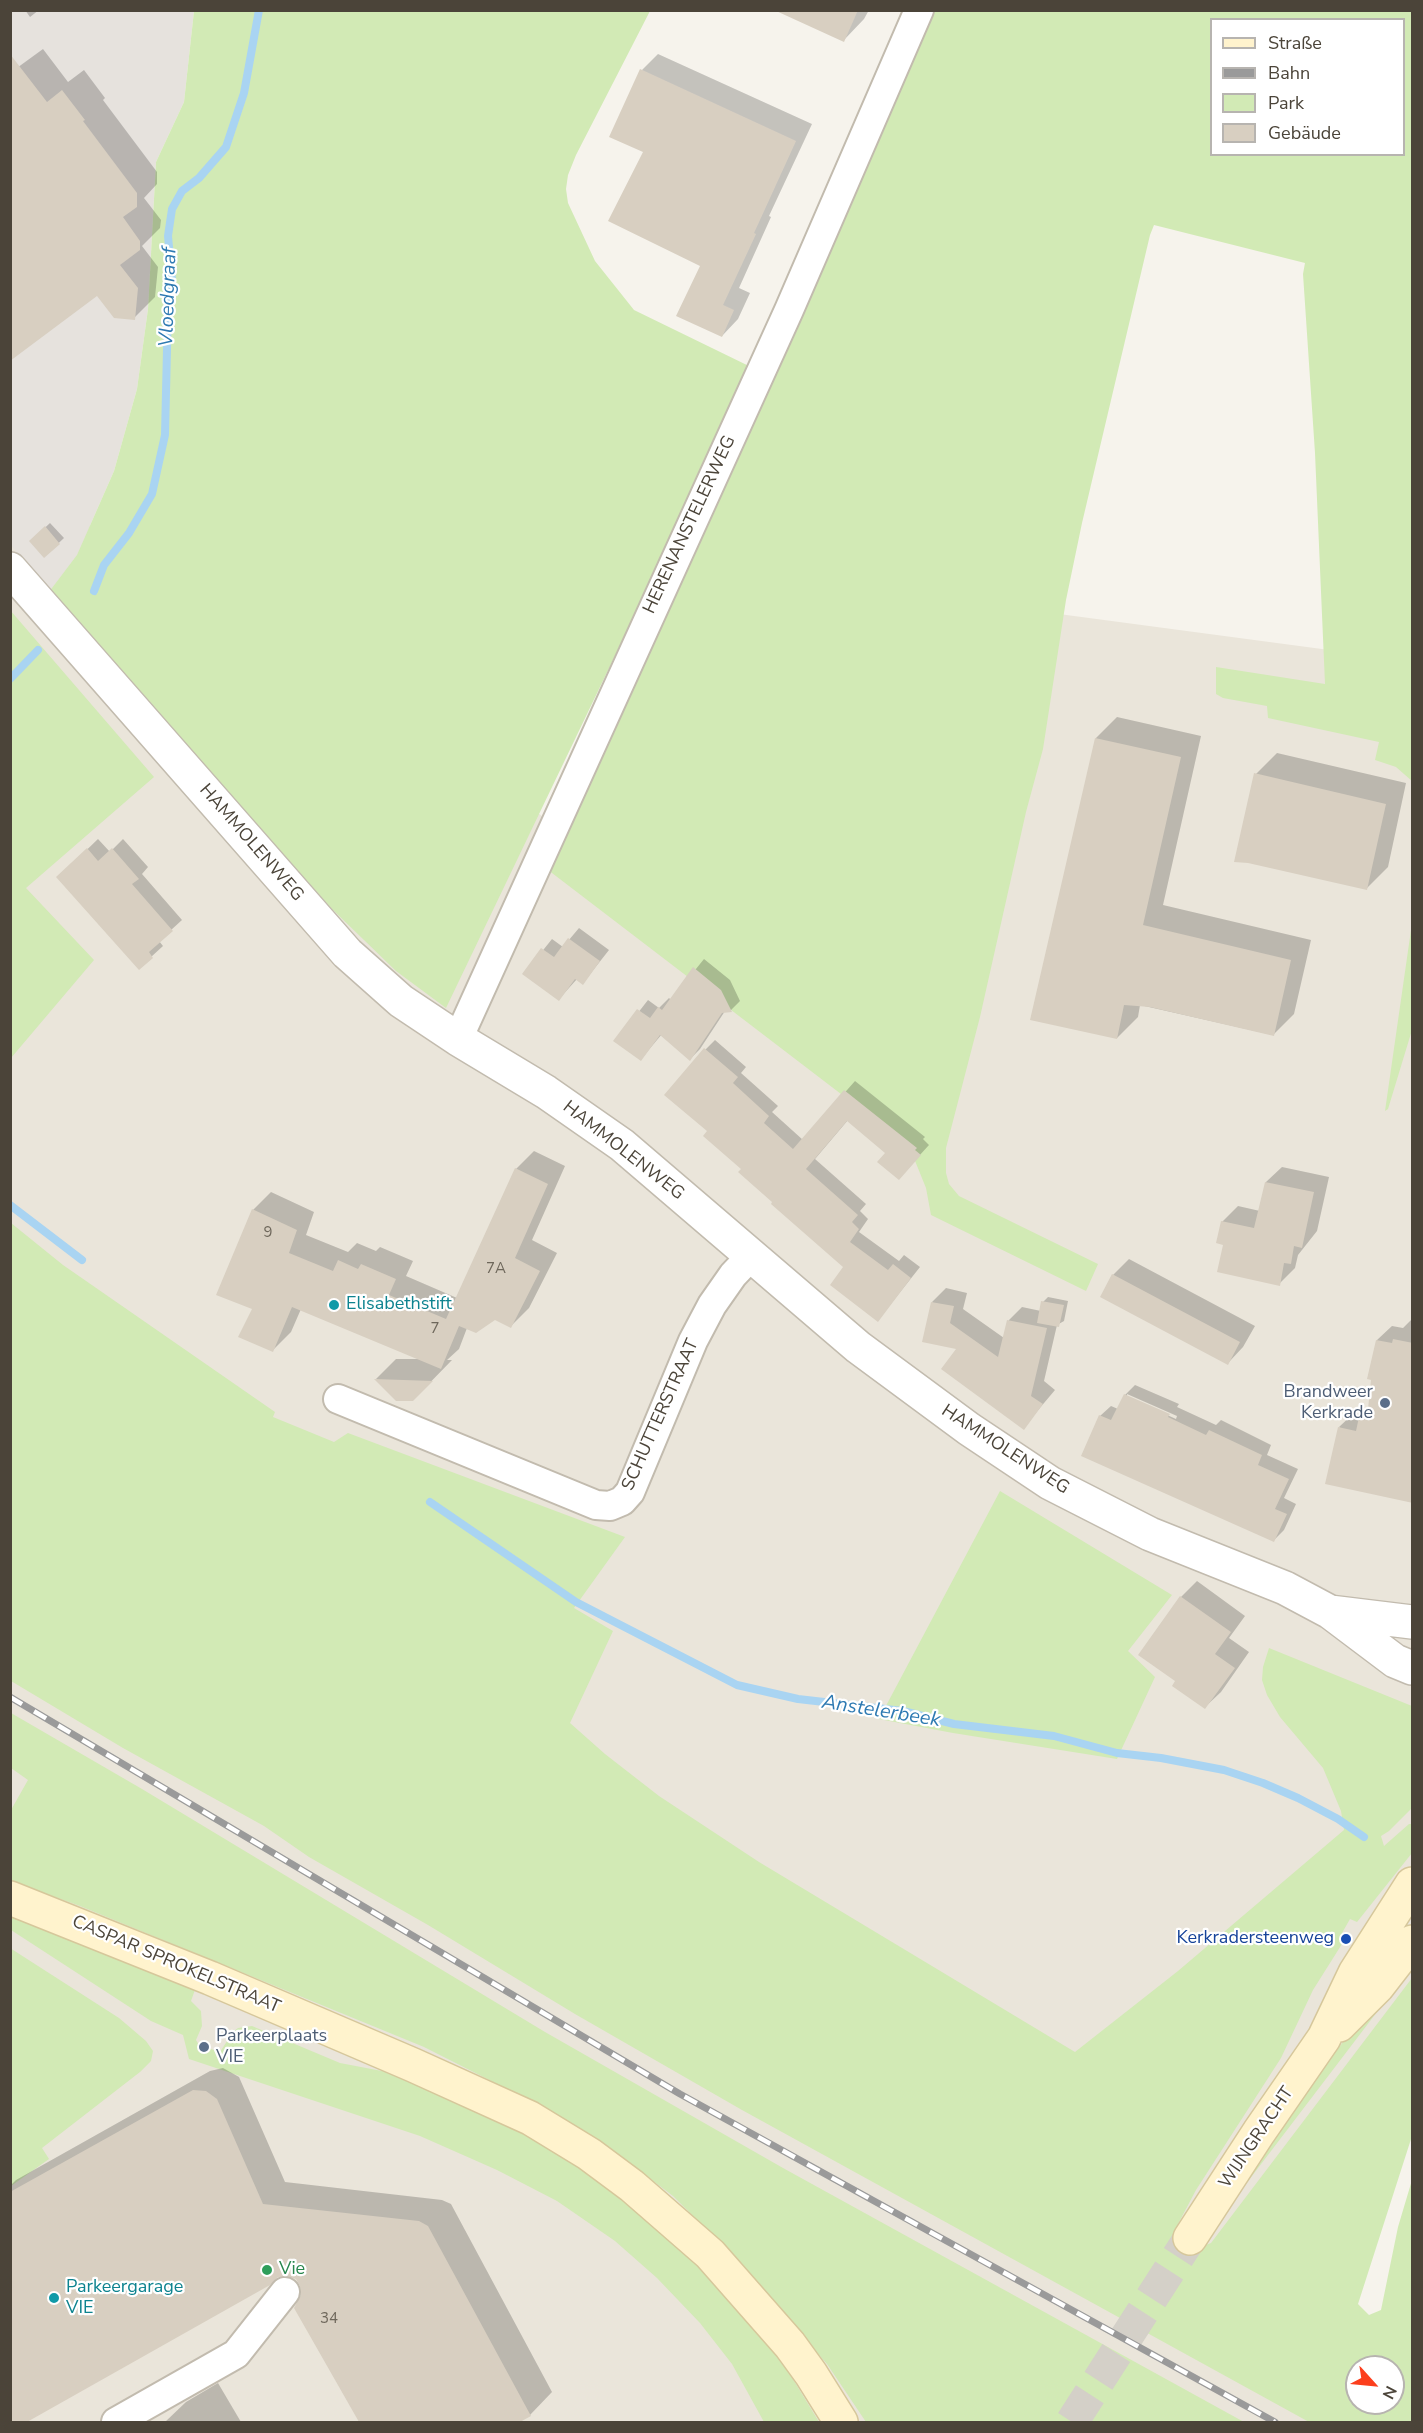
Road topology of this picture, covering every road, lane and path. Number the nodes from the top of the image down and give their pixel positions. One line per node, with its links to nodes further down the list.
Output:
1 (919, 10): 3 (street, HERENANSTELERWEG)
2 (10, 569): 3 (street, HAMMOLENWEG)
3 (458, 1039): 4 (street, HAMMOLENWEG)
4 (752, 1255): 5 (street, SCHUTTERSTRAAT); 6 (street, HAMMOLENWEG)
5 (338, 1399)
6 (1330, 1612): 7 (street, HAMMOLENWEG); 8 (street, HAMMOLENWEG)
7 (1413, 1622)
8 (1413, 1668)
9 (1413, 1884): 12 (main road, WIJNGRACHT)
10 (10, 1898): 16 (main road, CASPAR SPROKELSTRAAT)
11 (1413, 1942): 12 (main road, WIJNGRACHT)
12 (1324, 2038): 13 (main road, WIJNGRACHT)
13 (1190, 2238)
14 (285, 2292): 15 (street)
15 (116, 2422)
16 (841, 2422)

